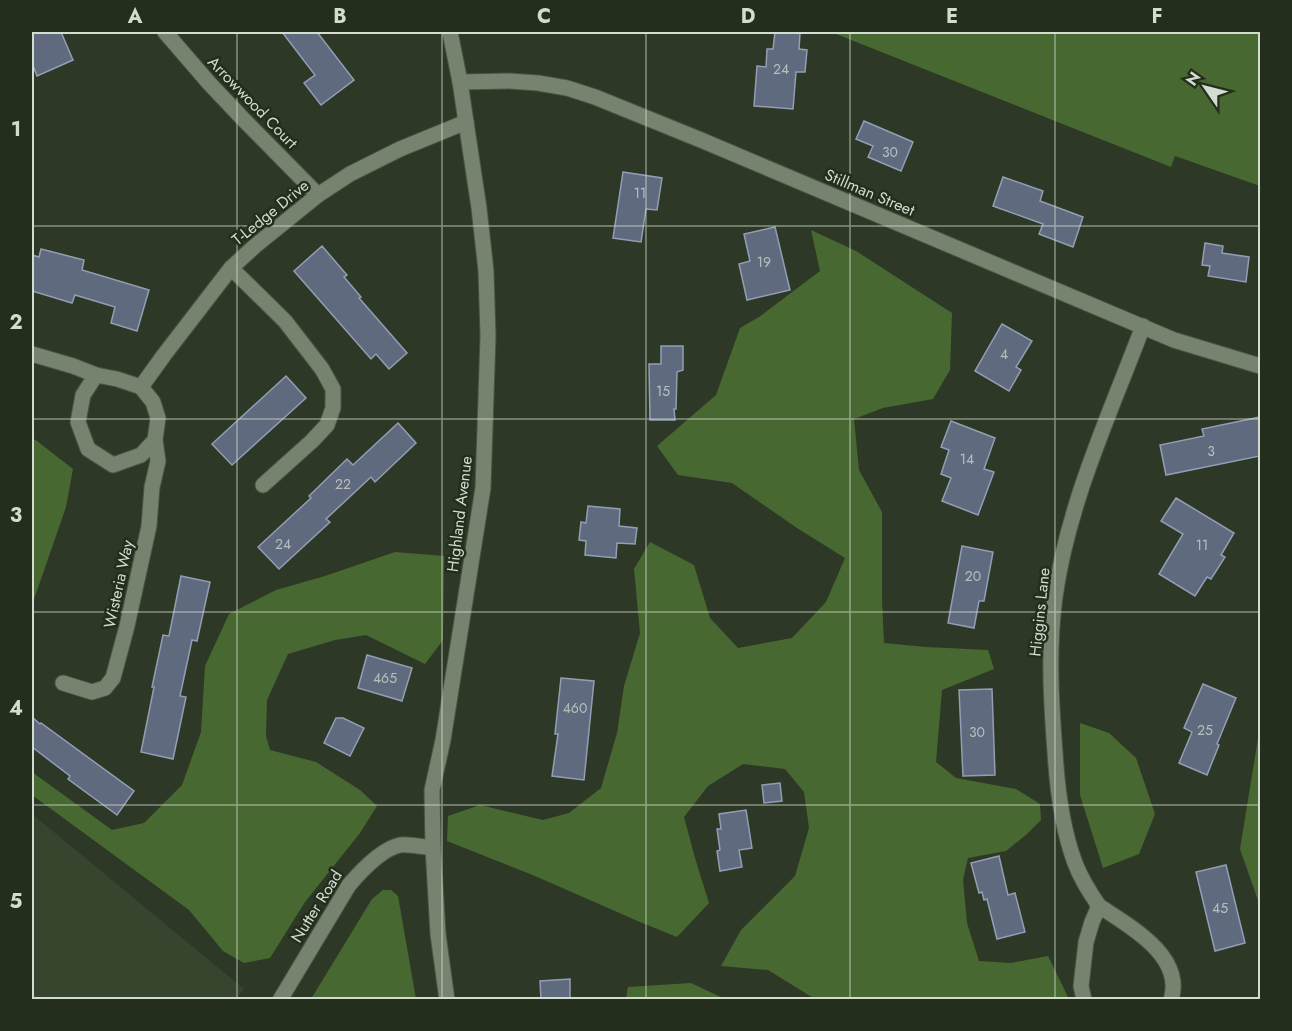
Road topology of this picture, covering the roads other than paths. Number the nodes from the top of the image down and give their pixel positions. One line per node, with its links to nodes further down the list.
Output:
1 (165, 32): 5 (street, Arrowwood Court)
2 (450, 32): 3 (street, Highland Avenue)
3 (460, 82): 4 (street, Highland Avenue); 7 (street, Stillman Street)
4 (466, 122): 5 (street, T-Ledge Drive); 15 (street, Highland Avenue)
5 (318, 195): 6 (street, T-Ledge Drive)
6 (231, 268): 11 (street, T-Ledge Drive); 13 (street)
7 (1143, 326): 9 (street, Stillman Street); 16 (street, Higgins Lane)
8 (32, 354): 10 (street)
9 (1260, 366)
10 (96, 375): 11 (street); 12 (street)
11 (141, 387): 12 (street)
12 (155, 440): 14 (street, Wisteria Way)
13 (263, 485)
14 (63, 683)
15 (433, 848): 17 (street, Nutter Road); 18 (street, Highland Avenue)
16 (1099, 906): 19 (street); 20 (street, Higgins Lane)
17 (280, 999)
18 (447, 999)
19 (1084, 999)
20 (1171, 999)

